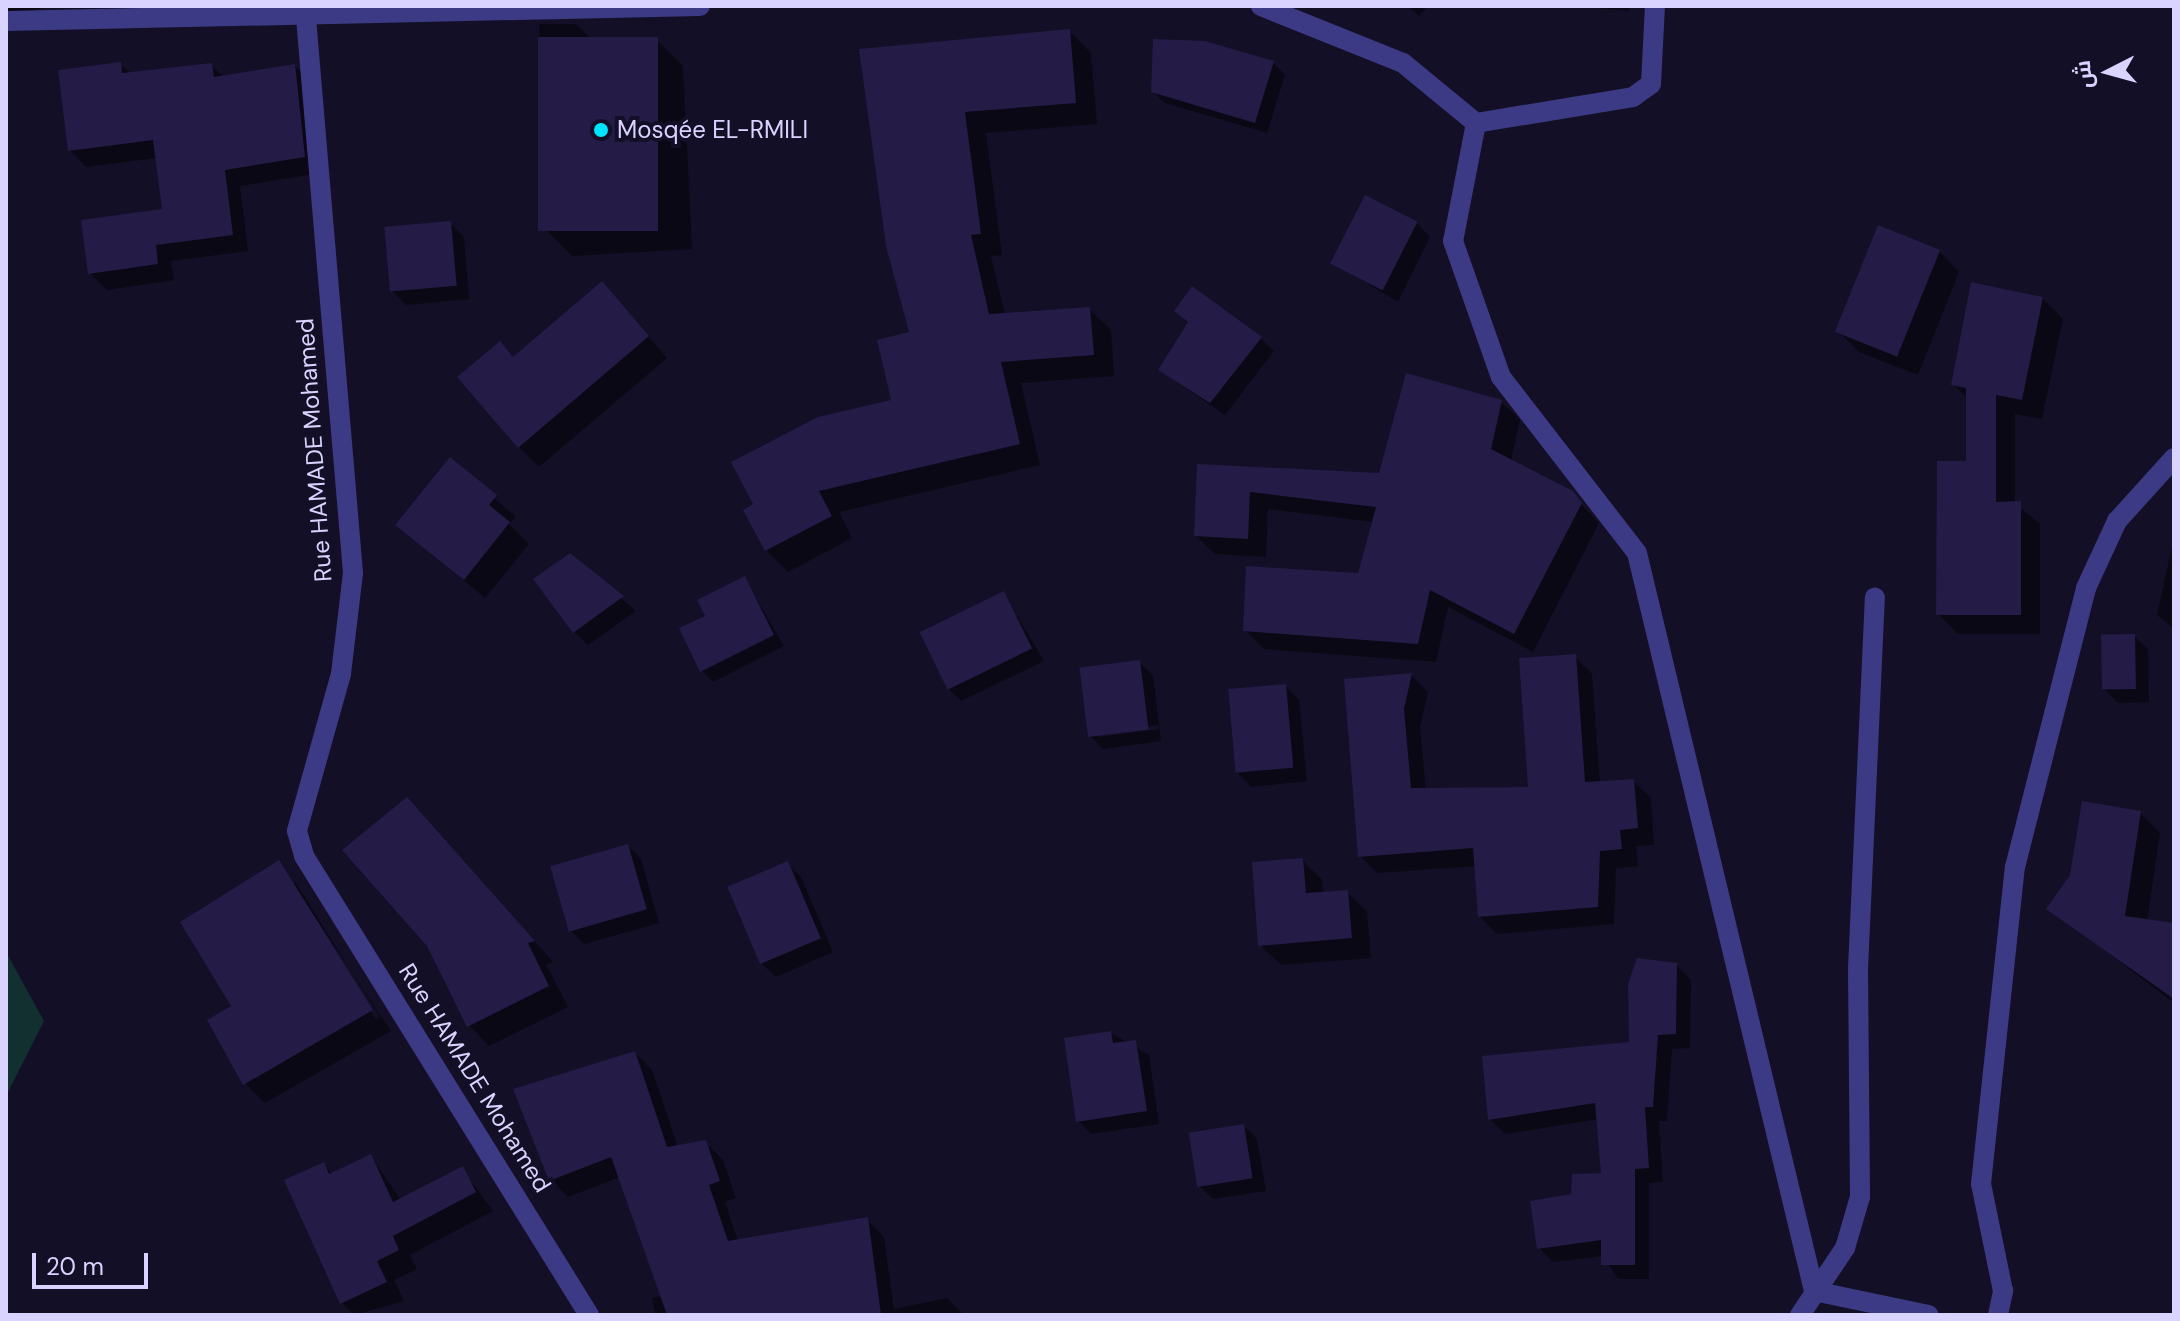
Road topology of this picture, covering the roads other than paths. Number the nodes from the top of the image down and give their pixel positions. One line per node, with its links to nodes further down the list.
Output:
1 (700, 6): 4 (street)
2 (1261, 6): 6 (street)
3 (1655, 6): 6 (street)
4 (305, 13): 5 (street); 10 (street, Rue HAMADE Mohamed)
5 (6, 21)
6 (1476, 123): 9 (street)
7 (2174, 458): 13 (street)
8 (1875, 597): 9 (street)
9 (1814, 1291): 11 (street); 12 (street)
10 (589, 1315)
11 (1800, 1315)
12 (1929, 1315)
13 (1998, 1315)

